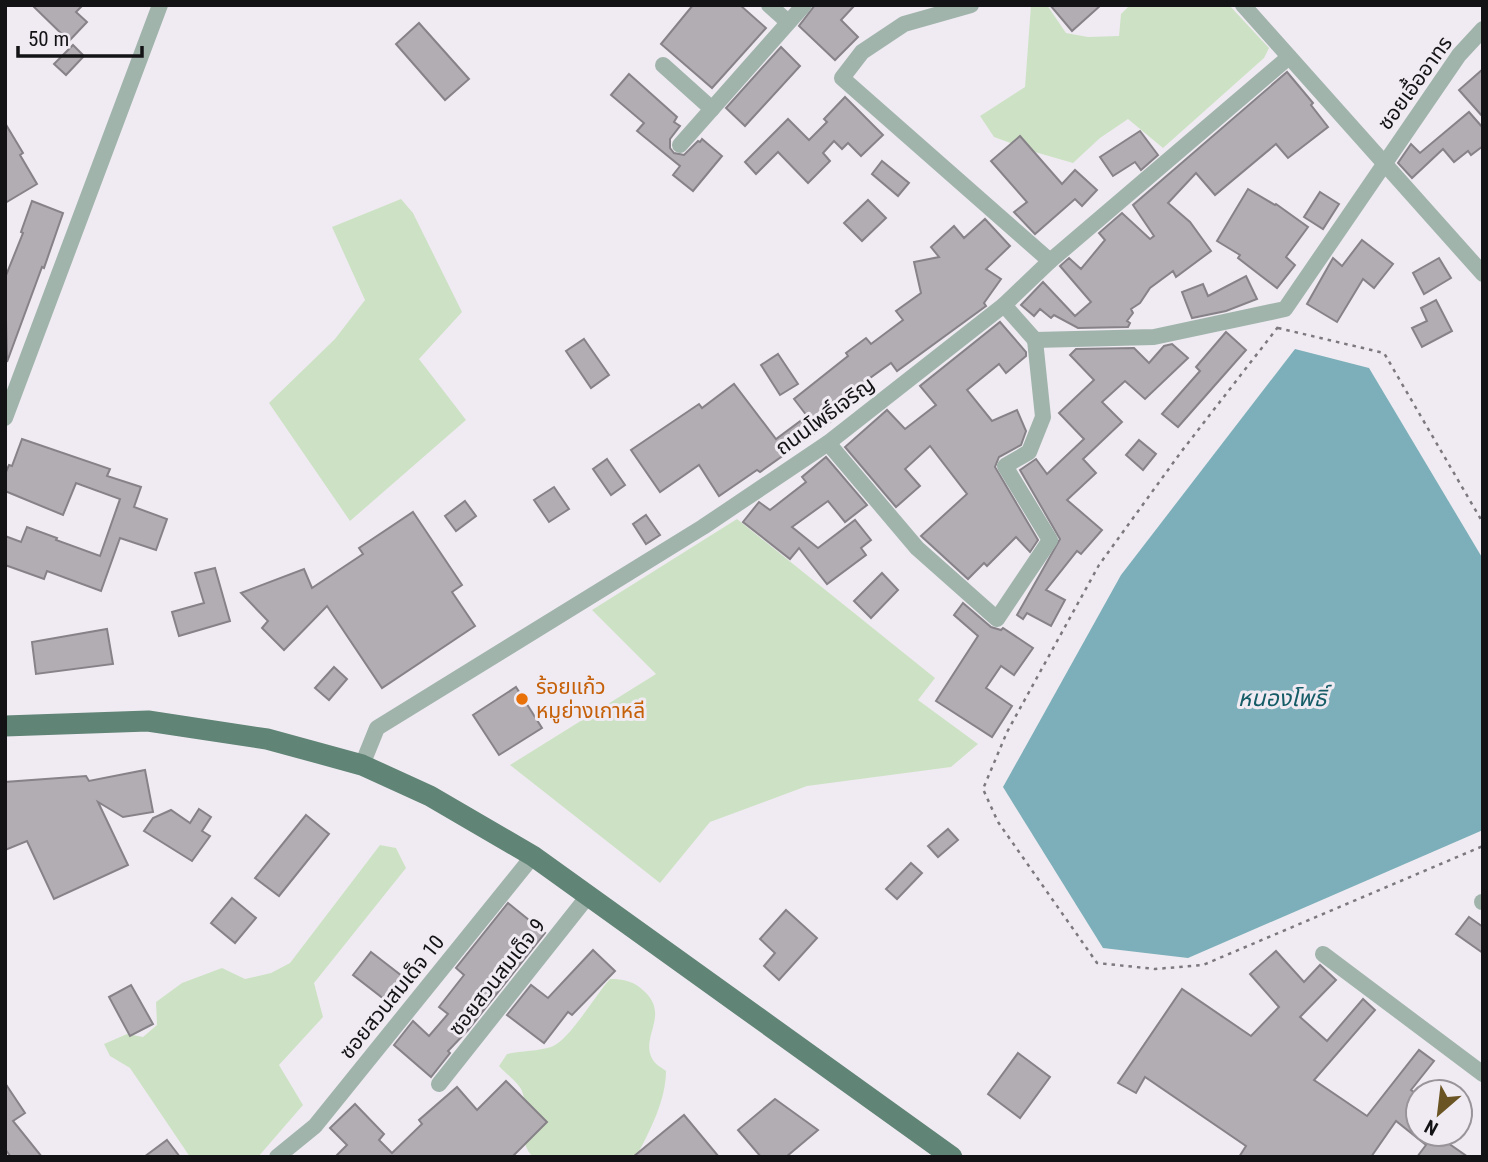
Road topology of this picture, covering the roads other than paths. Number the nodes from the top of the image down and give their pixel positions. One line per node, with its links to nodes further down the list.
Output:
1 (160, 5): 17 (street)
2 (769, 5): 6 (street)
3 (804, 5): 6 (street)
4 (971, 5): 13 (street)
5 (1243, 5): 8 (street)
6 (788, 22): 10 (street)
7 (1483, 29): 12 (street, ซอยเอื้ออาทร)
8 (1289, 57): 12 (street); 13 (street, ถนนโพธิ์เจริญ)
9 (663, 65): 10 (street)
10 (712, 109): 11 (street)
11 (680, 145)
12 (1384, 163): 14 (street); 16 (street, ซอยเอื้ออาทร)
13 (1051, 261): 15 (street, ถนนโพธิ์เจริญ)
14 (1483, 274)
15 (1004, 305): 16 (street); 18 (street, ถนนโพธิ์เจริญ)
16 (1035, 341): 18 (street)
17 (5, 418)
18 (828, 443): 20 (street, ถนนโพธิ์เจริญ)
19 (5, 726): 20 (main road)
20 (362, 765): 21 (main road)
21 (533, 856): 22 (main road); 26 (street, ซอยสวนสมเด็จ 10)
22 (588, 896): 25 (street, ซอยสวนสมเด็จ 9); 27 (main road)
23 (1323, 954): 24 (street)
24 (1483, 1074)
25 (439, 1084)
26 (277, 1157)
27 (952, 1157)

